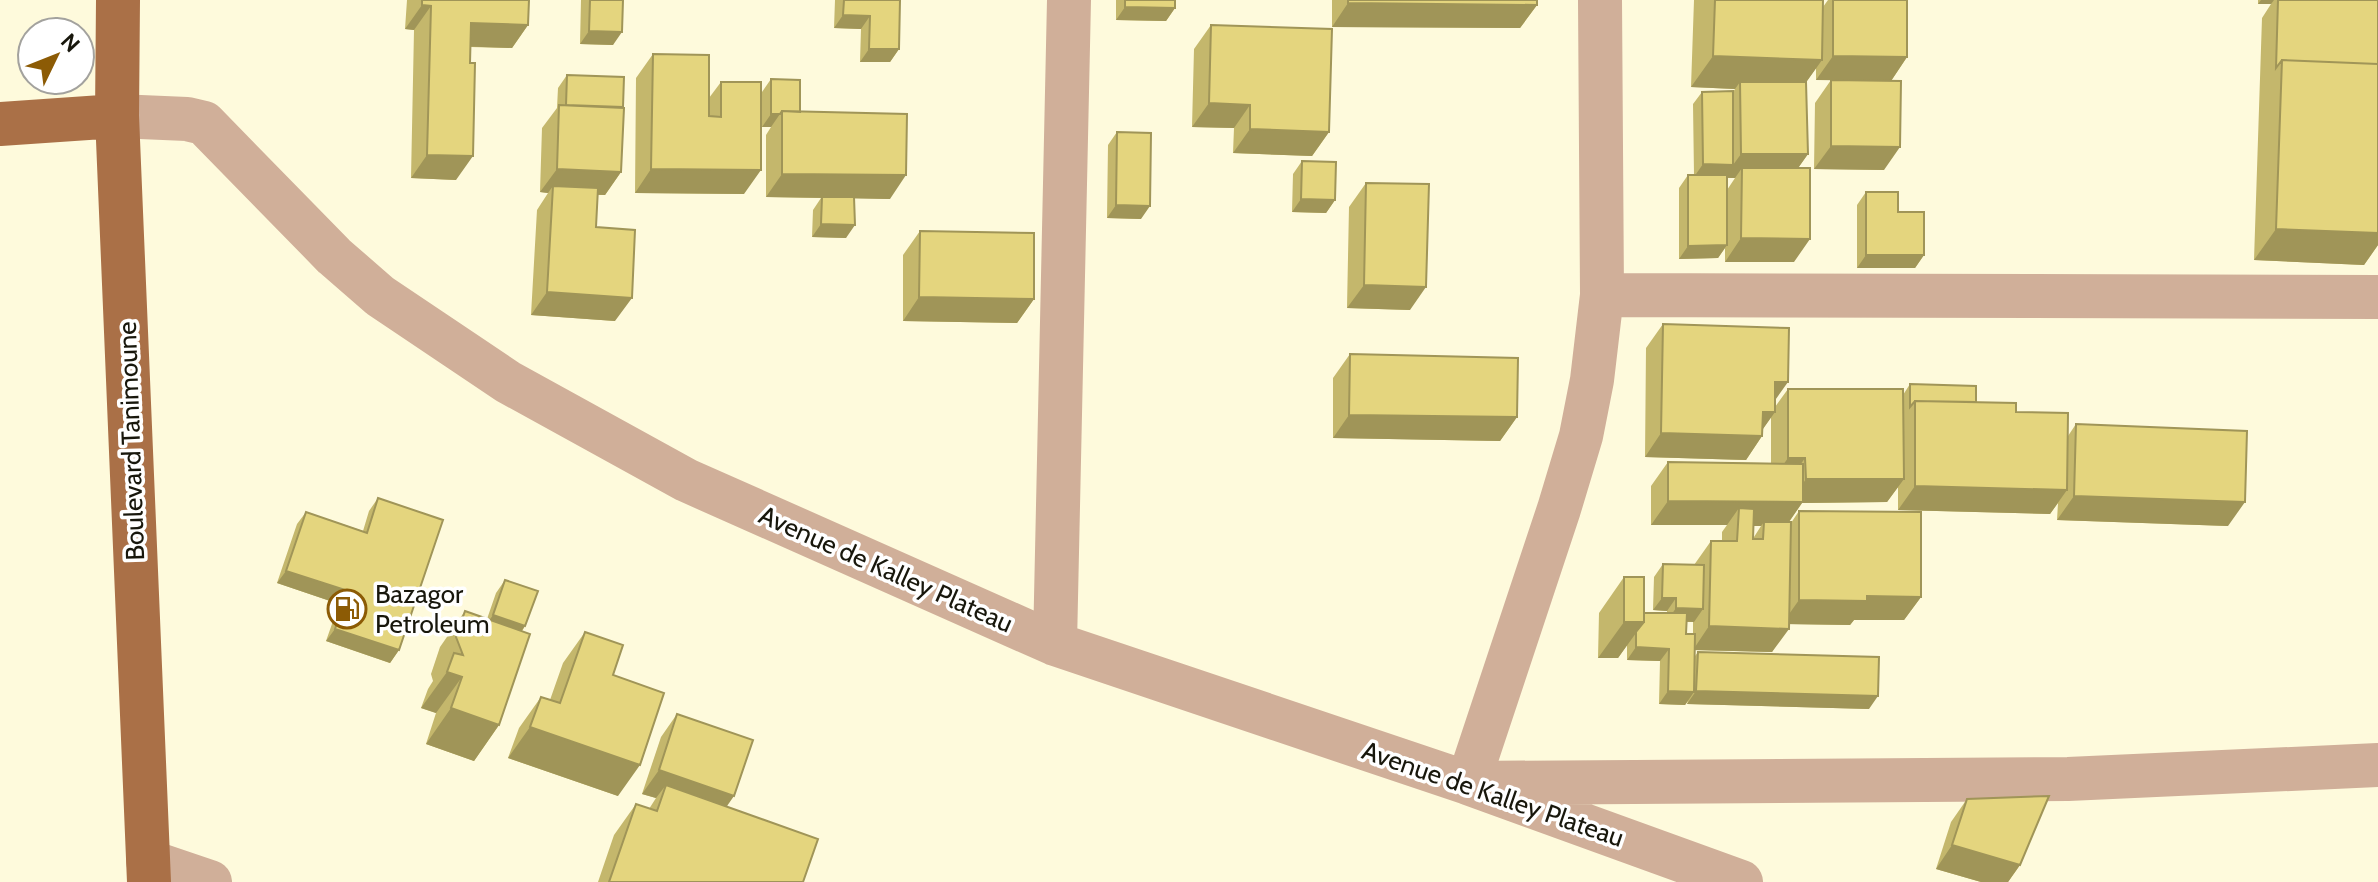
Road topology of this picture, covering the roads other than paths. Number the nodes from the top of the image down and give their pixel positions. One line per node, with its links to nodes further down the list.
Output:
1 (118, 0): 4 (main road, Boulevard Tanimoune)
2 (1069, 0): 8 (street)
3 (1600, 0): 6 (street)
4 (117, 116): 5 (main road); 8 (street, Avenue de Kalley Plateau); 11 (main road, Boulevard Tanimoune)
5 (0, 124)
6 (1602, 295): 7 (street); 10 (street)
7 (2378, 297)
8 (1055, 644): 10 (street, Avenue de Kalley Plateau)
9 (2378, 765): 10 (street)
10 (1468, 783): 13 (street, Avenue de Kalley Plateau)
11 (149, 872): 12 (street)
12 (210, 882)
13 (1741, 882)

